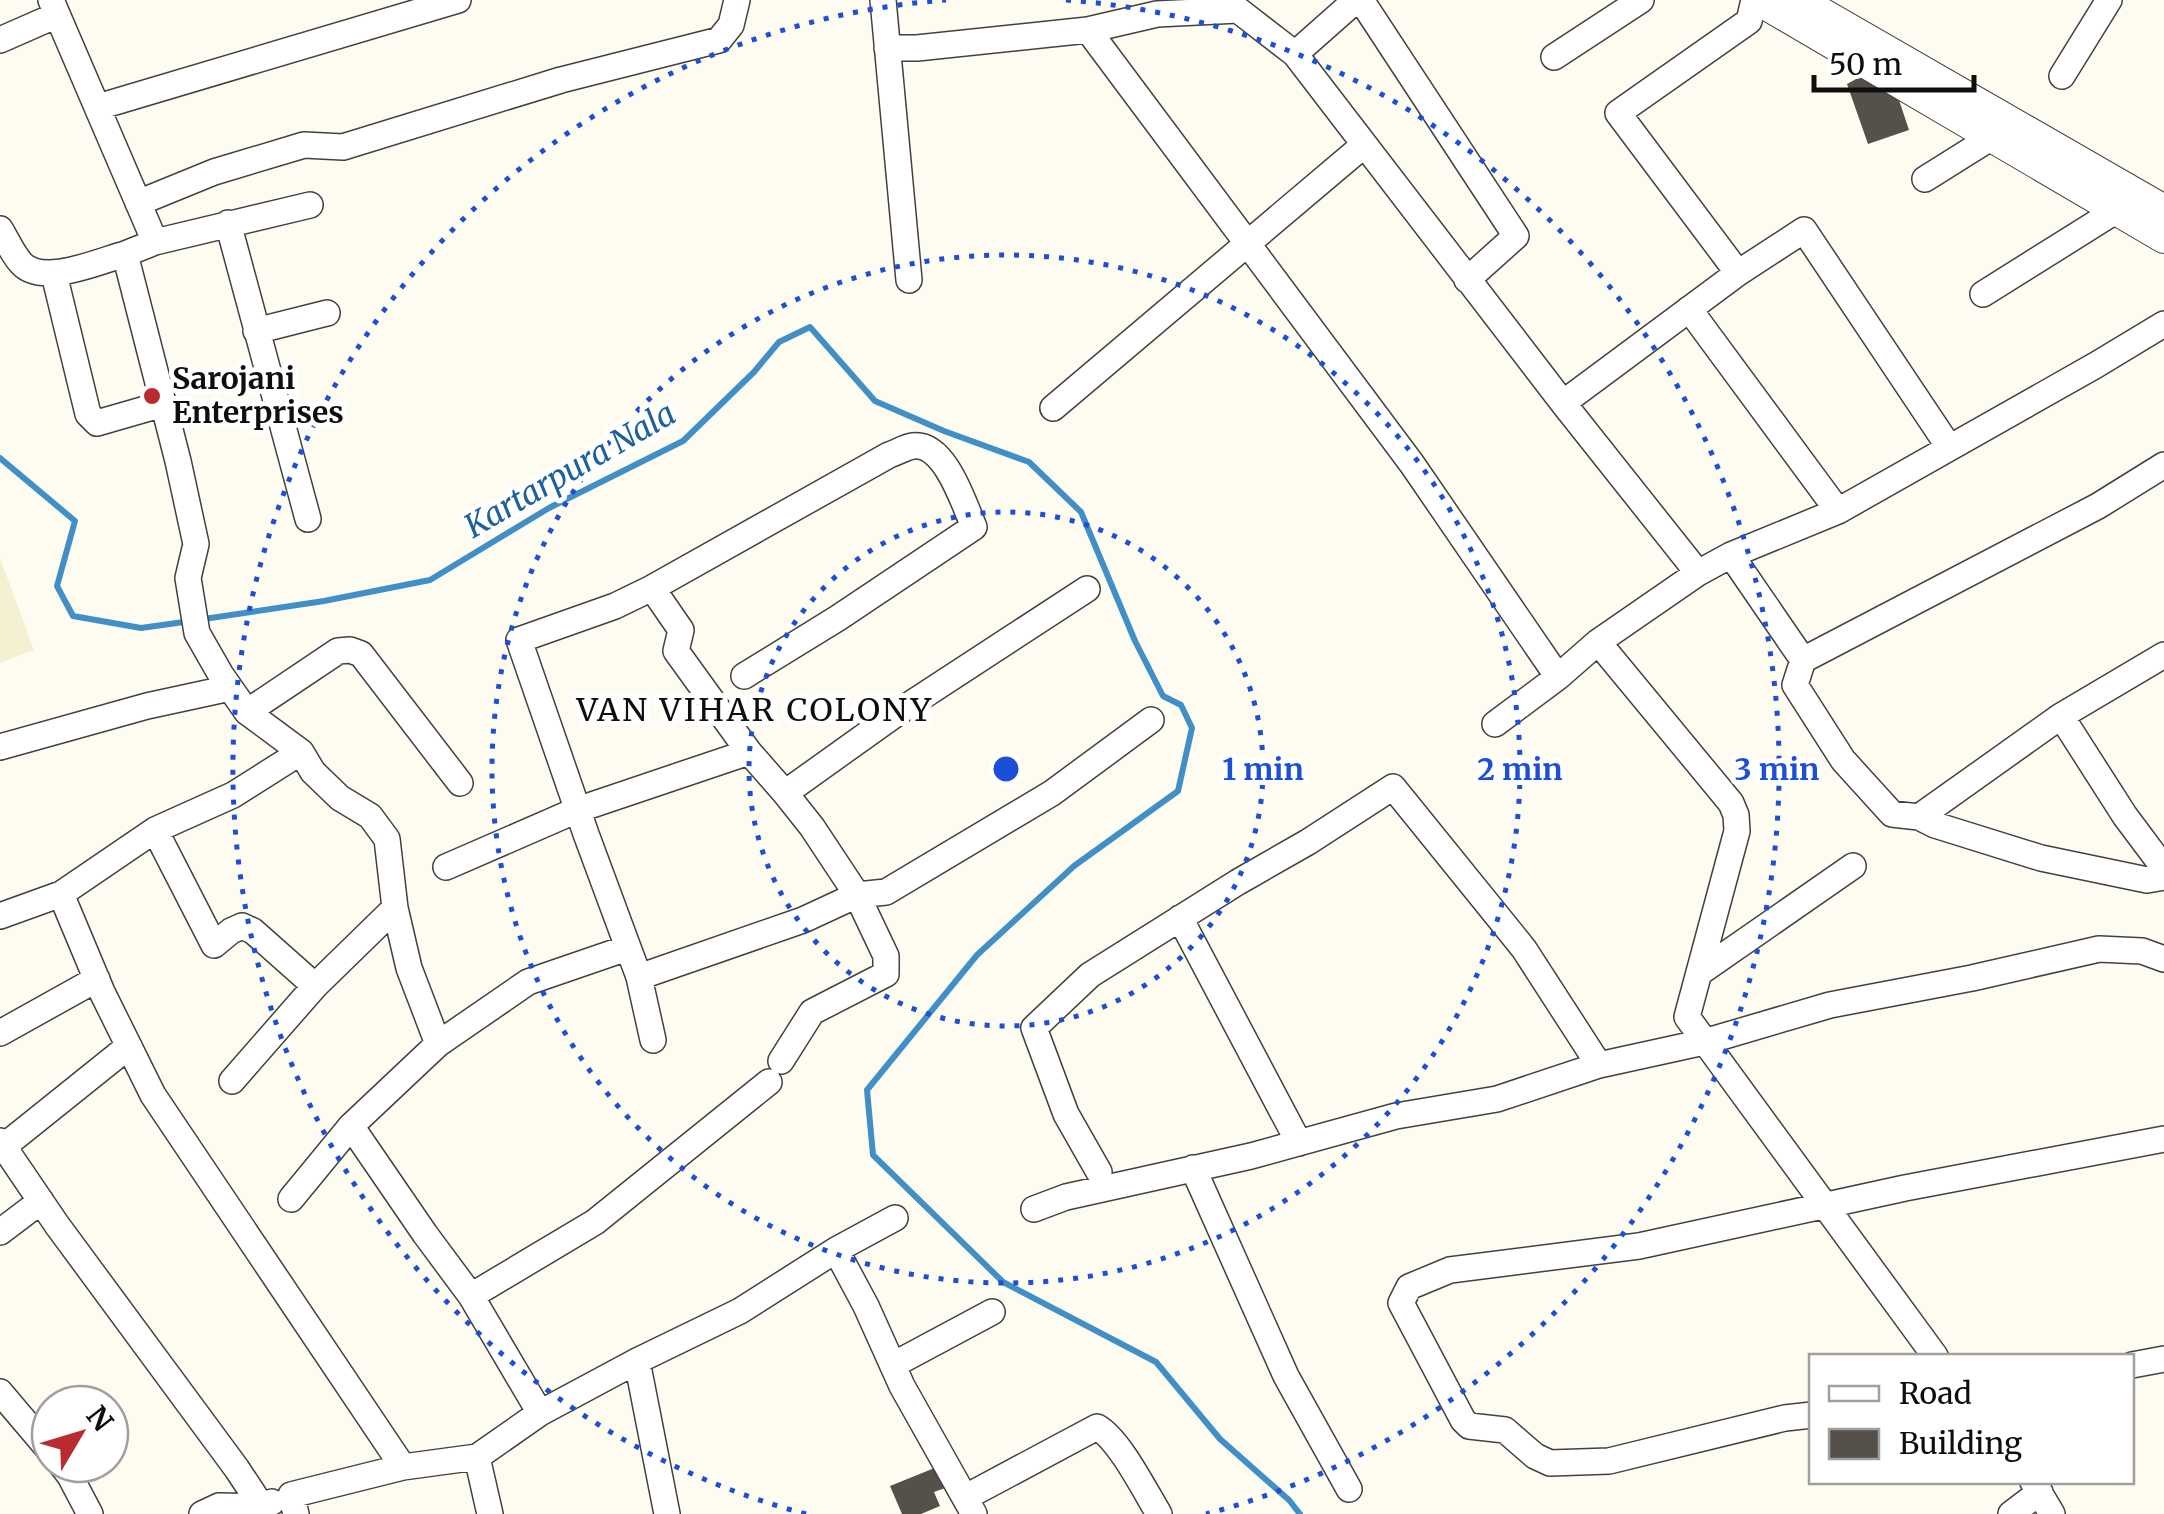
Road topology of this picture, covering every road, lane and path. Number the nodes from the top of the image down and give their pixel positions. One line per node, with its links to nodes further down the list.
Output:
1 (458, 0): 17 (street)
2 (738, 0): 21 (street)
3 (883, 0): 13 (street)
4 (1358, 0): 14 (street); 34 (street)
5 (1641, 0): 15 (street)
6 (1756, 0): 18 (street); 32 (street)
7 (1799, 0): 24 (street)
8 (2108, 0): 16 (street)
9 (1163, 7): 11 (street); 14 (street)
10 (54, 8): 12 (street); 17 (street)
11 (1088, 30): 13 (street); 29 (street)
12 (0, 40)
13 (887, 48): 33 (street)
14 (1296, 54): 19 (street)
15 (1554, 57)
16 (2062, 76)
17 (98, 107): 21 (street)
18 (1992, 137): 20 (street); 23 (street)
19 (1364, 145): 29 (street); 34 (street)
20 (1925, 179)
21 (138, 203): 28 (street)
22 (310, 205): 25 (street)
23 (2116, 210): 27 (street); 35 (street)
24 (2164, 210)
25 (228, 224): 28 (street); 39 (street)
26 (0, 229): 31 (street)
27 (2164, 238)
28 (155, 242): 30 (street)
29 (1248, 243): 42 (street); 55 (street)
30 (126, 254): 31 (street); 41 (street)
31 (54, 274): 41 (street)
32 (1738, 274): 36 (street); 43 (street)
33 (909, 280)
34 (1467, 280): 40 (street)
35 (1982, 294)
36 (1689, 309): 40 (street); 45 (street)
37 (327, 314): 39 (street)
38 (2164, 324): 43 (street)
39 (256, 331): 46 (street)
40 (1563, 403): 48 (street)
41 (163, 404): 56 (street)
42 (1053, 408)
43 (1949, 447): 45 (street)
44 (2164, 465): 53 (street)
45 (1838, 511): 47 (street)
46 (308, 519)
47 (1730, 555): 48 (street); 53 (street)
48 (1698, 573): 51 (street)
49 (652, 588): 54 (street); 63 (street); 66 (street)
50 (1087, 590): 65 (street)
51 (1598, 642): 55 (street); 80 (street)
52 (2164, 655): 58 (street)
53 (1802, 660): 67 (street)
54 (744, 676)
55 (1558, 677): 60 (street)
56 (230, 688): 57 (street); 61 (street)
57 (247, 712): 62 (street); 64 (street)
58 (2061, 716): 67 (street); 71 (street)
59 (1151, 720): 74 (street)
60 (1495, 724)
61 (0, 747)
62 (300, 752): 68 (street); 75 (street)
63 (748, 752): 65 (street); 66 (street)
64 (460, 782)
65 (786, 792): 74 (street)
66 (578, 810): 70 (street); 78 (street)
67 (1919, 817): 72 (street)
68 (155, 830): 73 (street); 83 (street)
69 (1853, 866): 80 (street)
70 (446, 867)
71 (2164, 868)
72 (2164, 877)
73 (62, 894): 76 (street); 82 (street)
74 (857, 896): 81 (street); 104 (street)
75 (395, 908): 83 (street); 87 (street)
76 (0, 916)
77 (1180, 918): 89 (street); 93 (street); 96 (street)
78 (627, 948): 81 (street); 87 (street)
79 (2164, 958): 86 (street)
80 (1699, 972): 86 (street)
81 (639, 977): 85 (street)
82 (96, 978): 84 (street); 88 (street)
83 (314, 986): 90 (street)
84 (0, 1033)
85 (653, 1040)
86 (1704, 1042): 89 (street); 99 (street)
87 (438, 1044): 91 (street)
88 (129, 1046): 94 (street); 116 (street)
89 (1599, 1065): 93 (street)
90 (232, 1081)
91 (352, 1126): 97 (street); 104 (street)
92 (2164, 1139): 99 (street)
93 (1299, 1143): 95 (street)
94 (2, 1144): 98 (street)
95 (1193, 1168): 100 (street); 118 (street)
96 (1099, 1172)
97 (291, 1199)
98 (41, 1201): 102 (street); 121 (street)
99 (1826, 1206): 106 (street); 113 (street)
100 (1034, 1210)
101 (896, 1218): 103 (street)
102 (0, 1232)
103 (836, 1250): 108 (street); 109 (street)
104 (471, 1296): 112 (street)
105 (992, 1312): 109 (street)
106 (1934, 1354)
107 (2164, 1359): 110 (street)
108 (637, 1361): 112 (street); 126 (street)
109 (893, 1365): 122 (street)
110 (2134, 1365)
111 (0, 1392): 114 (street)
112 (540, 1413): 115 (street)
113 (1809, 1414)
114 (30, 1427)
115 (478, 1457): 116 (street); 125 (street)
116 (402, 1467): 120 (street)
117 (74, 1484): 123 (street)
118 (1349, 1489)
119 (2042, 1496): 128 (street)
120 (294, 1504): 121 (street)
121 (262, 1506): 124 (street)
122 (970, 1506): 127 (street)
123 (90, 1514)
124 (202, 1514)
125 (490, 1514)
126 (667, 1514)
127 (1159, 1514)
128 (2012, 1514)

